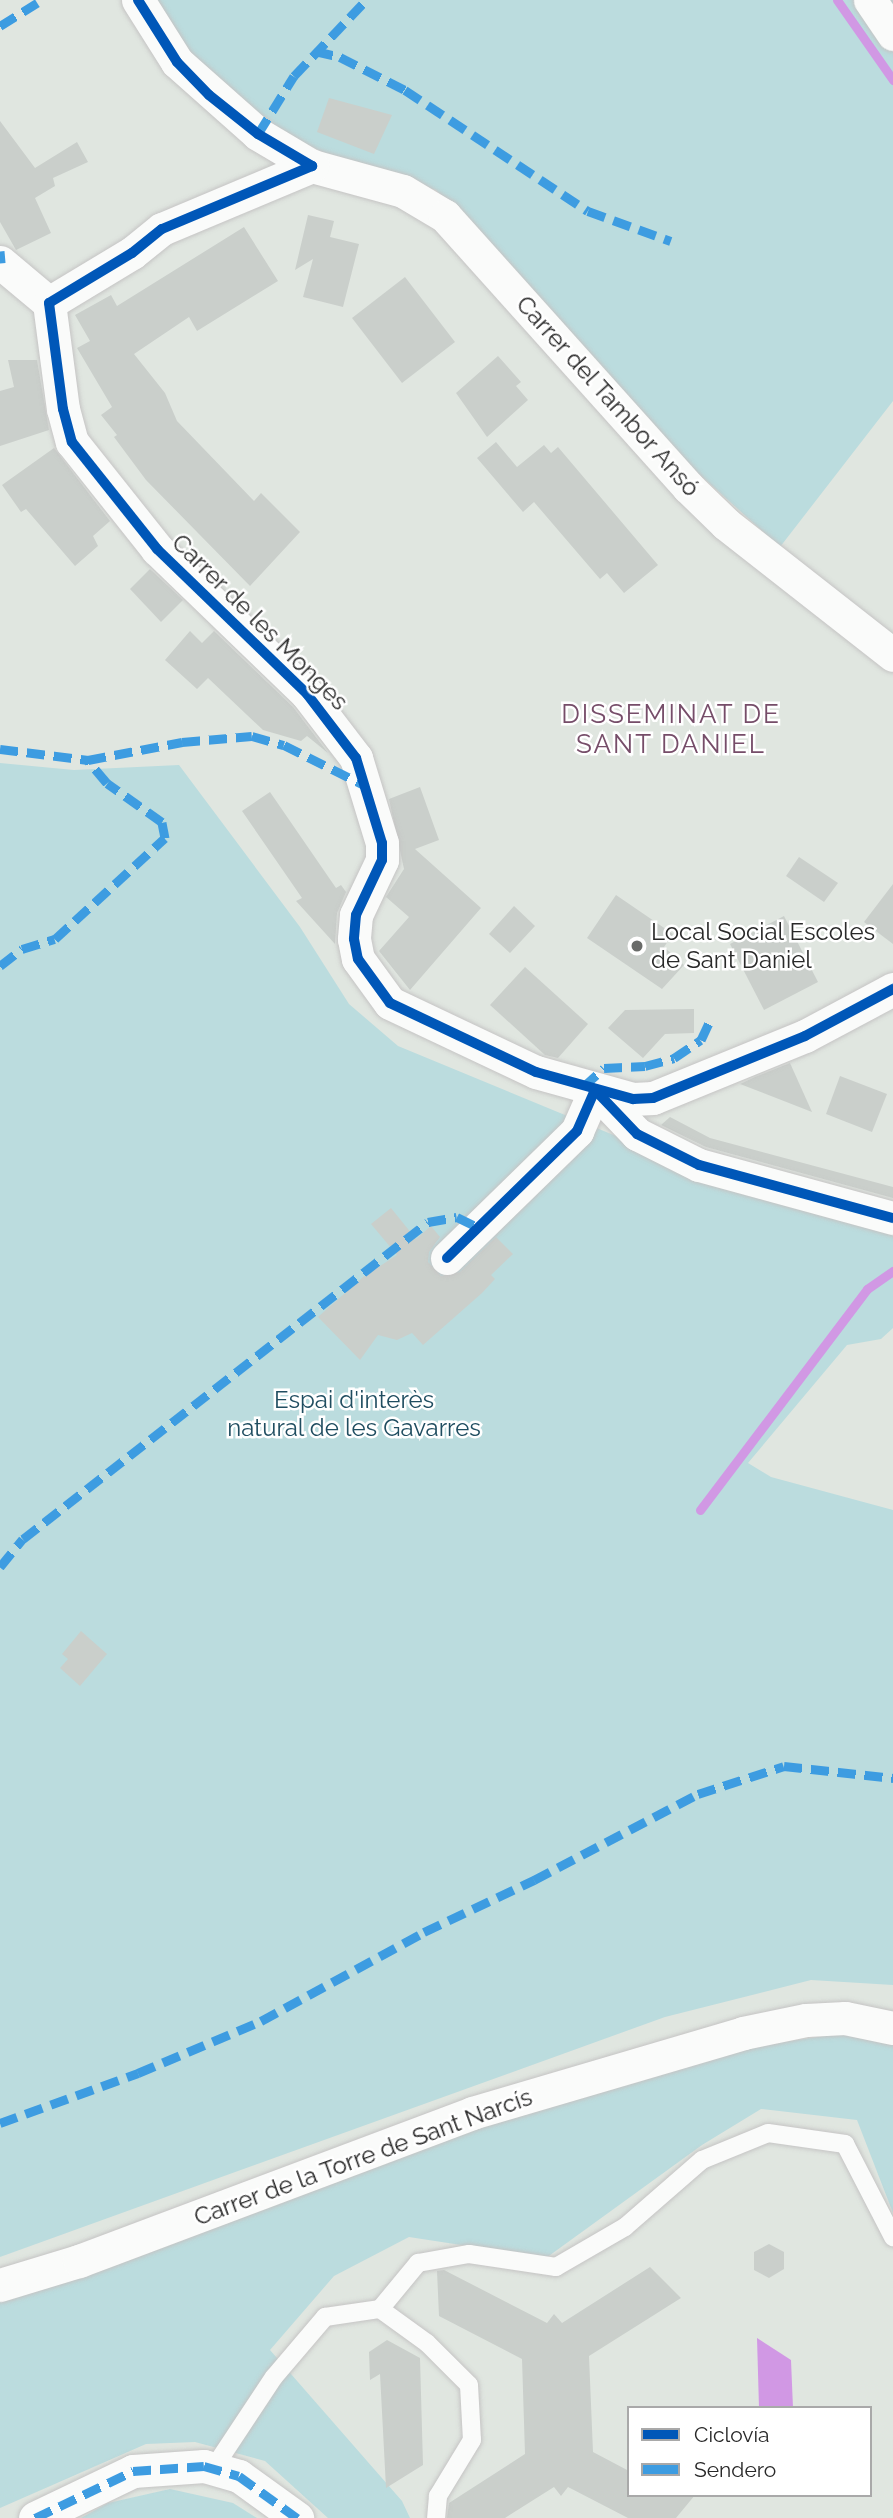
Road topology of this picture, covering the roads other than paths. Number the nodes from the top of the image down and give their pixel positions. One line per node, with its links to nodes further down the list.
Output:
1 (138, 0): 4 (street, Carrer del Tambor Ansó)
2 (870, 0): 3 (street)
3 (893, 34)
4 (312, 166): 6 (street); 7 (street, Carrer del Tambor Ansó)
5 (1, 259): 6 (street)
6 (49, 303): 9 (street, Carrer de les Monges)
7 (893, 655)
8 (893, 989): 9 (street, Carrer de les Monges)
9 (596, 1090): 10 (street); 11 (street)
10 (893, 1218)
11 (447, 1258)
12 (893, 2028): 14 (street, Carrer de la Torre de Sant Narcís)
13 (893, 2237): 15 (lane)
14 (0, 2285)
15 (380, 2309): 16 (lane); 19 (lane)
16 (213, 2469): 17 (street); 18 (street)
17 (35, 2518)
18 (297, 2518)
19 (436, 2518)

